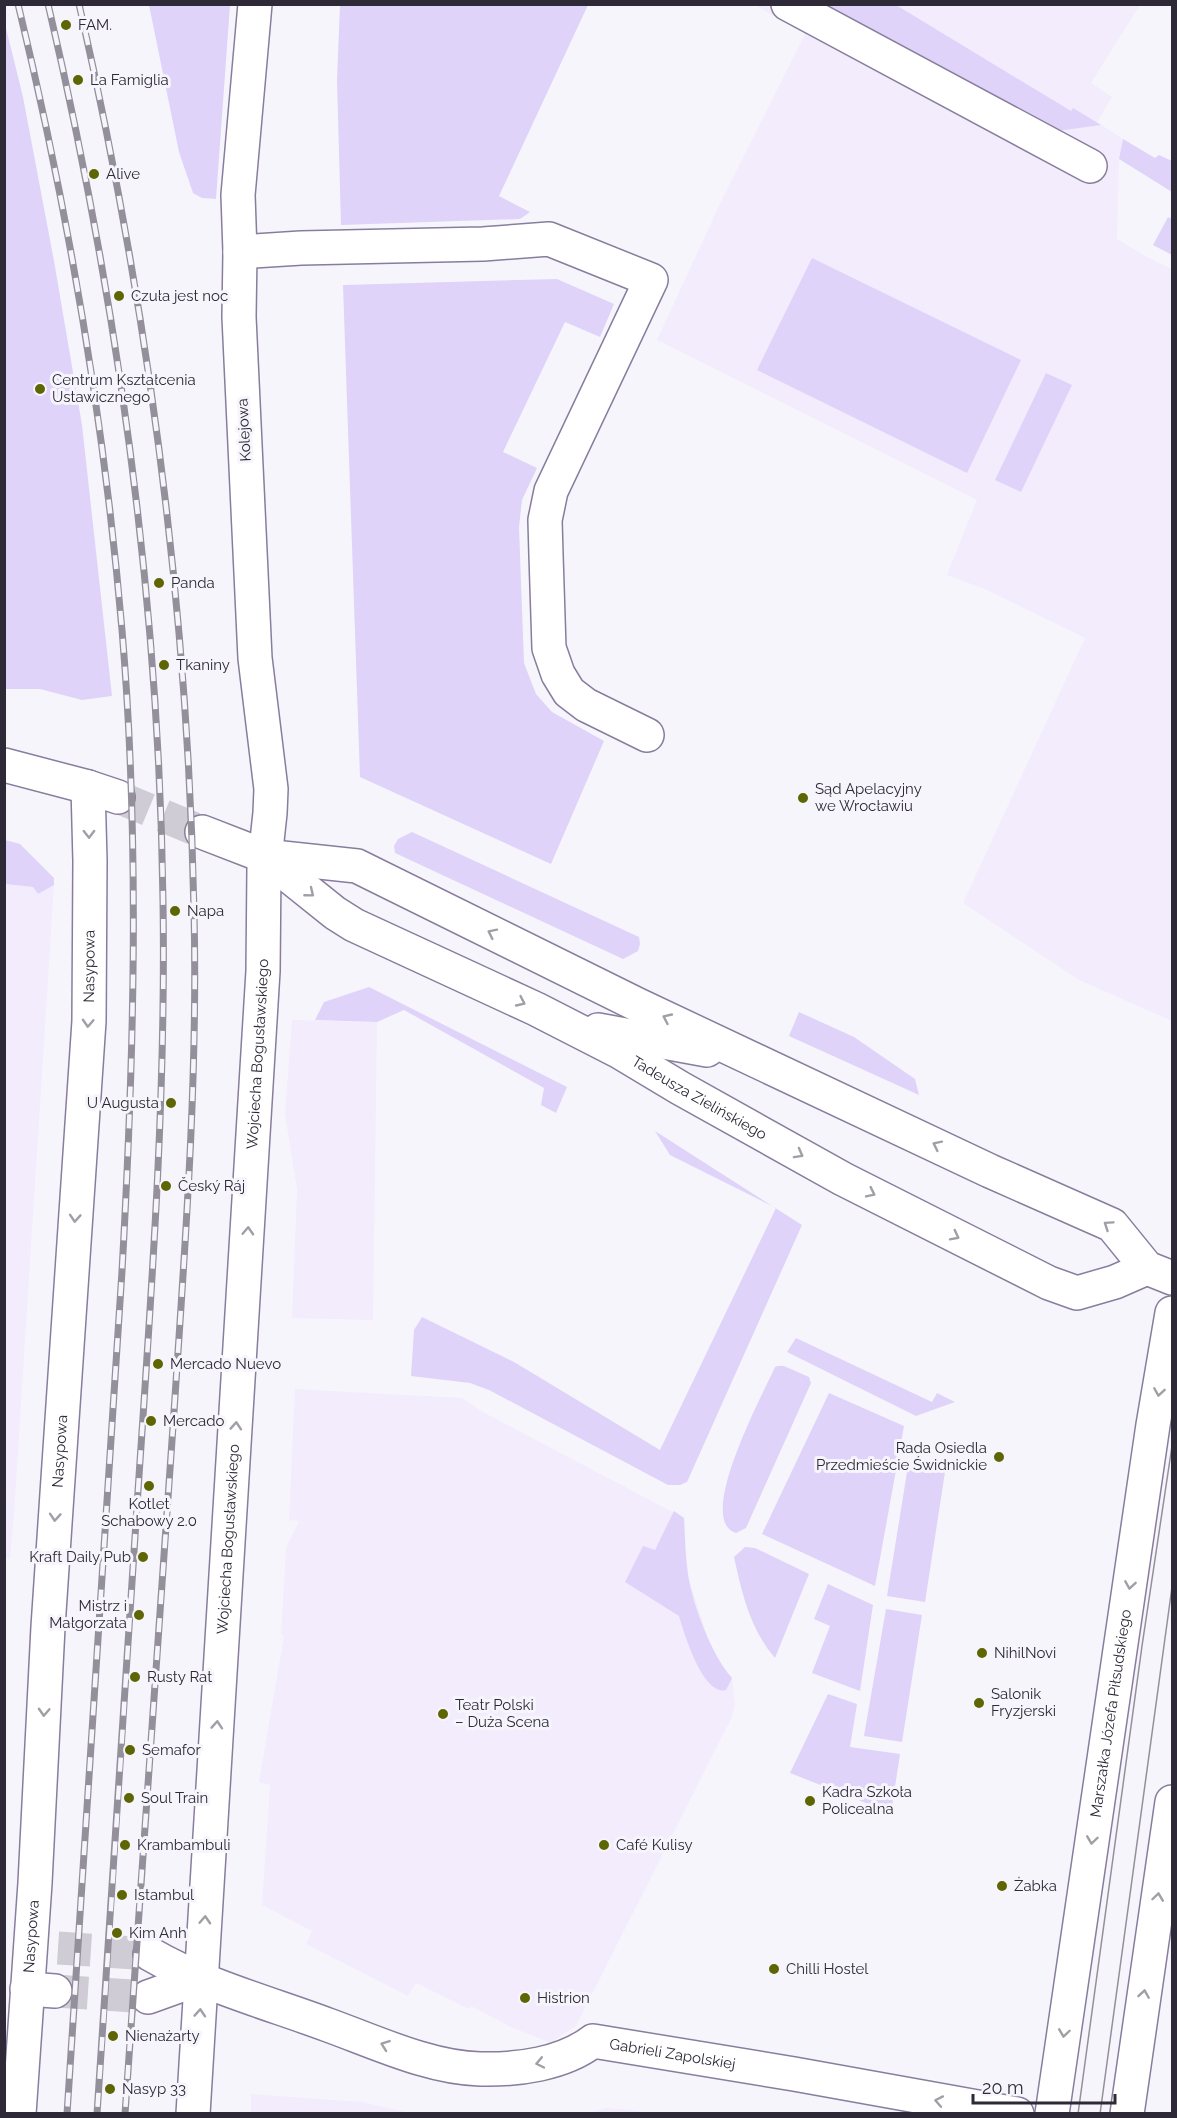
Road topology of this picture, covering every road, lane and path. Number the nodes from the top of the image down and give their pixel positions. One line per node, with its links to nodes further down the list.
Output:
1 (255, 4): 4 (street, Kolejowa)
2 (788, 4): 3 (street)
3 (1090, 166)
4 (240, 252): 5 (street); 8 (street, Kolejowa)
5 (647, 735)
6 (4, 765): 17 (street, Nasypowa, one-way to 17)
7 (202, 832): 8 (street, Tadeusza Zielińskiego)
8 (264, 856): 9 (street, Tadeusza Zielińskiego, one-way to 9); 10 (street, Tadeusza Zielińskiego, one-way to 8); 15 (street, Wojciecha Bogusławskiego, one-way to 8)
9 (564, 1024): 10 (street); 11 (street, Tadeusza Zielińskiego, one-way to 11)
10 (759, 1060): 11 (street, Tadeusza Zielińskiego, one-way to 10)
11 (1160, 1273)
12 (1173, 1313): 20 (street, Marszałka Józefa Piłsudskiego, one-way to 20)
13 (1173, 1802): 21 (street, one-way to 13)
14 (150, 1954): 15 (street, Gabrieli Zapolskiej)
15 (201, 1978): 16 (street); 18 (street, Wojciecha Bogusławskiego, one-way to 15); 19 (street, Gabrieli Zapolskiej, one-way to 15)
16 (148, 1997)
17 (19, 2114)
18 (193, 2114)
19 (1017, 2114)
20 (1052, 2114)
21 (1127, 2114)

